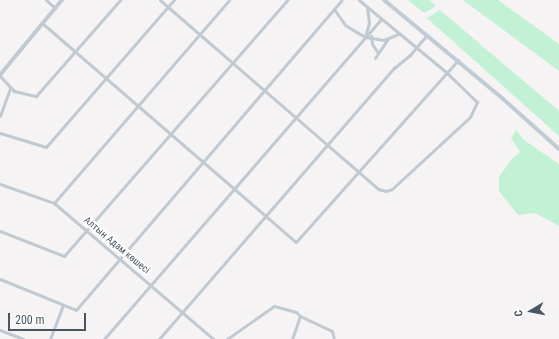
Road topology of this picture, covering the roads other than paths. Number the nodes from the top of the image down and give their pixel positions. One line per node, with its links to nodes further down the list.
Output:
1 (46, 0): 13 (street)
2 (62, 0): 13 (street)
3 (120, 0): 24 (street)
4 (160, 0): 11 (street)
5 (174, 0): 11 (street)
6 (229, 0): 17 (street)
7 (287, 0): 28 (street)
8 (342, 0): 14 (street)
9 (359, 0): 12 (street)
10 (384, 0): 19 (main road)
11 (168, 7): 17 (street); 31 (street)
12 (366, 7): 15 (street); 21 (street)
13 (55, 8): 16 (street)
14 (334, 9): 21 (street); 33 (street)
15 (381, 19): 18 (street); 21 (street)
16 (42, 23): 24 (street); 30 (street)
17 (200, 34): 28 (street); 34 (street)
18 (398, 34): 22 (street); 23 (street)
19 (427, 35): 23 (street); 27 (main road)
20 (371, 36): 21 (street); 22 (street); 25 (street)
21 (365, 37): 36 (street)
22 (388, 39): 25 (street)
23 (415, 47): 29 (street); 39 (street)
24 (75, 53): 31 (street); 32 (street)
25 (378, 53): 26 (street)
26 (375, 58)
27 (458, 60): 29 (street); 40 (main road)
28 (232, 62): 33 (street); 38 (street)
29 (446, 72): 42 (street); 42 (street)
30 (0, 75): 32 (street)
31 (106, 80): 34 (street); 37 (street)
32 (10, 88): 35 (street)
33 (264, 89): 36 (street); 41 (street)
34 (138, 107): 38 (street); 45 (street)
35 (0, 116)
36 (296, 116): 39 (street); 44 (street)
37 (0, 132)
38 (169, 135): 41 (street); 47 (street)
39 (328, 144): 42 (street); 46 (street)
40 (559, 149)
41 (202, 162): 44 (street); 49 (street)
42 (358, 172): 46 (street)
43 (0, 184): 45 (street, Алтын Адам көшесі)
44 (234, 189): 46 (street); 51 (street)
45 (54, 203): 47 (street, Алтын Адам көшесі)
46 (266, 216): 53 (street)
47 (87, 230): 48 (street); 49 (street, Алтын Адам көшесі)
48 (0, 231)
49 (120, 258): 51 (street, Алтын Адам көшесі); 52 (street)
50 (0, 280): 52 (street)
51 (151, 284): 53 (street, Алтын Адам көшесі); 58 (street)
52 (64, 305): 57 (street)
53 (184, 313): 59 (street); 60 (street, Алтын Адам көшесі)
54 (300, 316): 61 (street); 62 (street); 63 (street)
55 (0, 330): 56 (street)
56 (23, 339)
57 (50, 339)
58 (104, 339)
59 (159, 339)
60 (213, 339)
61 (227, 339)
62 (292, 339)
63 (334, 339)

